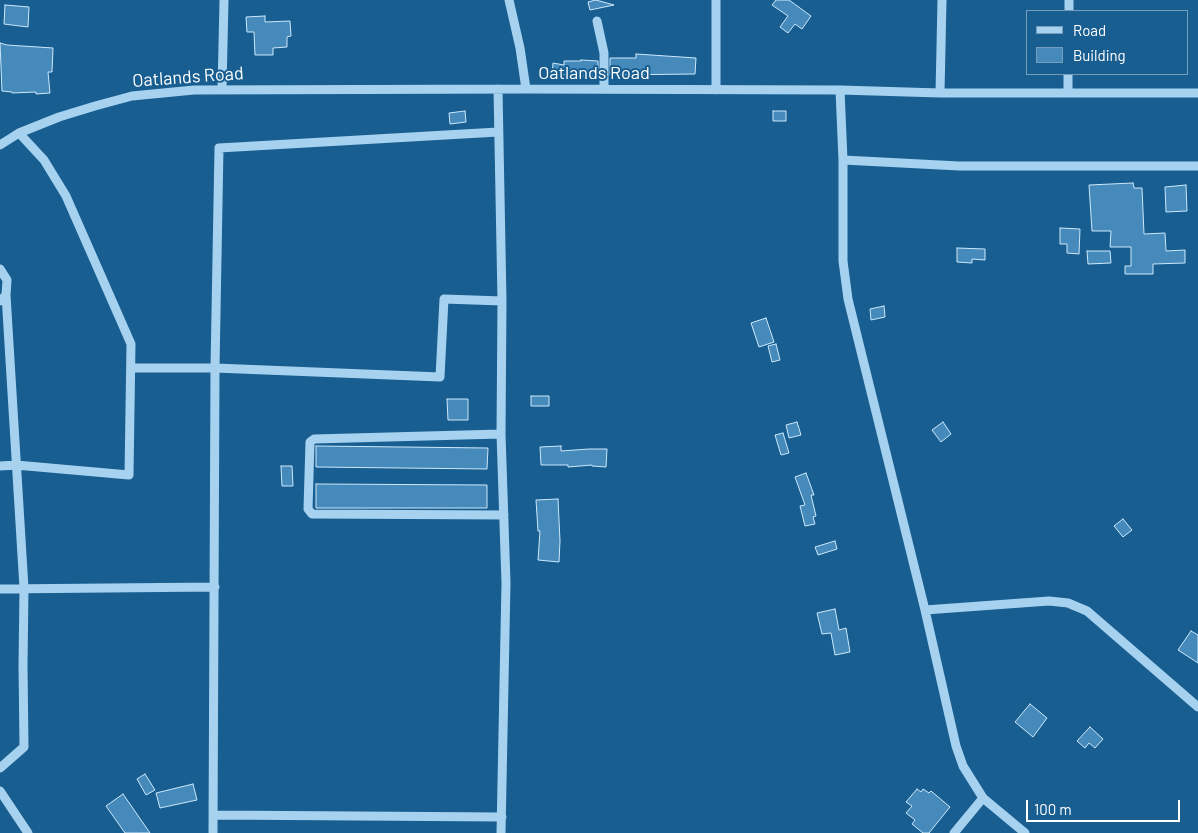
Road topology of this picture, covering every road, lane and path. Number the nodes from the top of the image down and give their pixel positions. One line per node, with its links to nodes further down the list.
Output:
1 (224, 0): 7 (street)
2 (509, 0): 9 (street)
3 (716, 0): 11 (street)
4 (942, 0): 13 (street)
5 (598, 21): 10 (street)
6 (1068, 75): 14 (street)
7 (222, 89): 8 (street, Oatlands Road); 17 (street, Oatlands Road)
8 (498, 89): 9 (street, Oatlands Road); 16 (street)
9 (526, 89): 10 (street, Oatlands Road)
10 (604, 89): 11 (street, Oatlands Road)
11 (716, 90): 12 (street, Oatlands Road)
12 (840, 90): 13 (street, Oatlands Road); 19 (street)
13 (940, 93): 14 (street, Oatlands Road)
14 (1068, 93): 15 (street, Oatlands Road)
15 (1198, 93)
16 (498, 132): 23 (street); 25 (street)
17 (19, 134): 18 (street, Oatlands Road); 24 (street)
18 (0, 145)
19 (844, 160): 20 (street); 33 (street)
20 (1198, 166)
21 (0, 269): 22 (street)
22 (3, 298): 27 (street)
23 (502, 301): 25 (street); 26 (street)
24 (131, 368): 25 (street); 27 (street)
25 (215, 368): 30 (street)
26 (501, 434): 29 (street); 29 (street)
27 (16, 465): 28 (street); 31 (street)
28 (0, 466)
29 (504, 515): 39 (street)
30 (215, 587): 31 (street); 38 (street)
31 (24, 588): 32 (street); 35 (street)
32 (0, 589)
33 (925, 610): 34 (street); 37 (street)
34 (1198, 708)
35 (0, 768)
36 (0, 791): 40 (street)
37 (983, 798): 43 (street); 44 (street)
38 (213, 815): 39 (street); 41 (street)
39 (502, 817): 42 (street)
40 (28, 833)
41 (213, 833)
42 (501, 833)
43 (954, 833)
44 (1025, 833)

